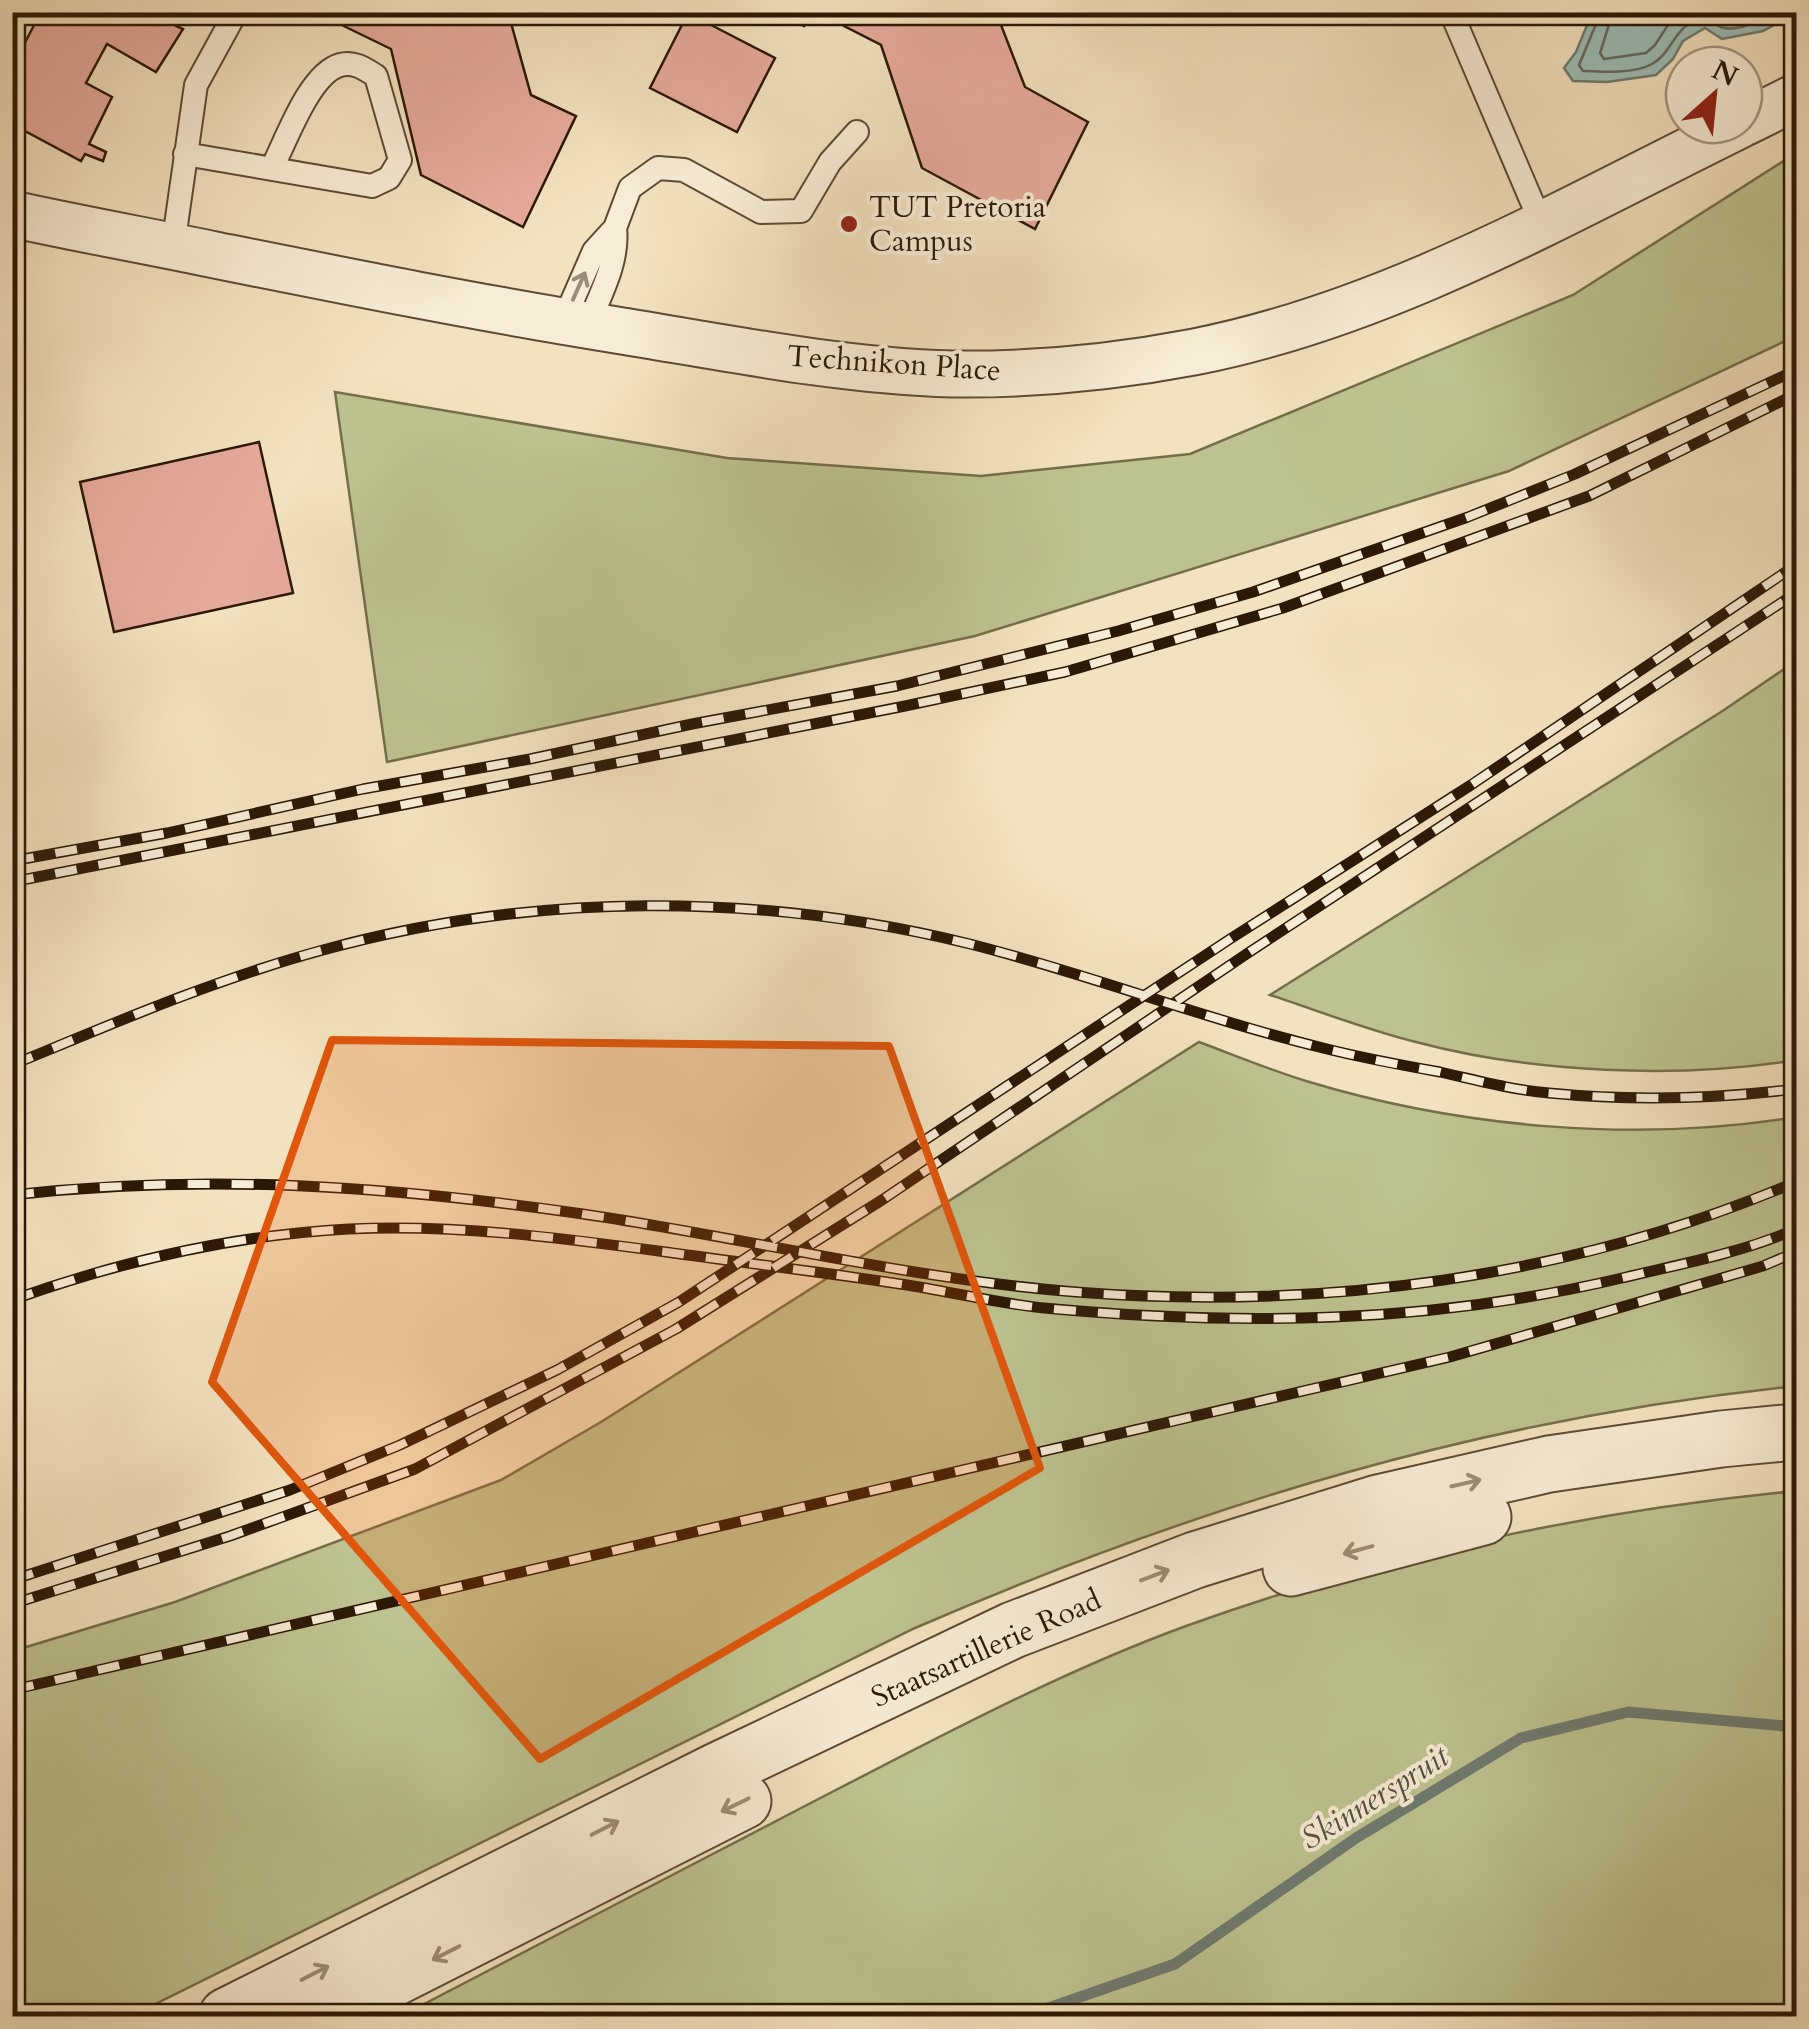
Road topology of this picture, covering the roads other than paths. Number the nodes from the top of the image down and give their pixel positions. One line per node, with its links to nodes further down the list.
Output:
1 (236, 12): 7 (lane)
2 (1451, 12): 10 (lane)
3 (1796, 98): 4 (street, Technikon Place)
4 (1764, 113)
5 (856, 132): 12 (lane)
6 (1699, 145): 10 (street, Technikon Place)
7 (185, 154): 8 (lane); 11 (lane)
8 (272, 168): 8 (lane)
9 (12, 214): 11 (street, Technikon Place)
10 (1541, 223): 12 (street, Technikon Place)
11 (173, 246): 12 (street, Technikon Place)
12 (576, 323)
13 (1796, 1432): 15 (street, Staatsartillerie Road, one-way to 13)
14 (1796, 1463): 16 (street, Staatsartillerie Road, one-way to 16)
15 (227, 2016)
16 (320, 2016)

